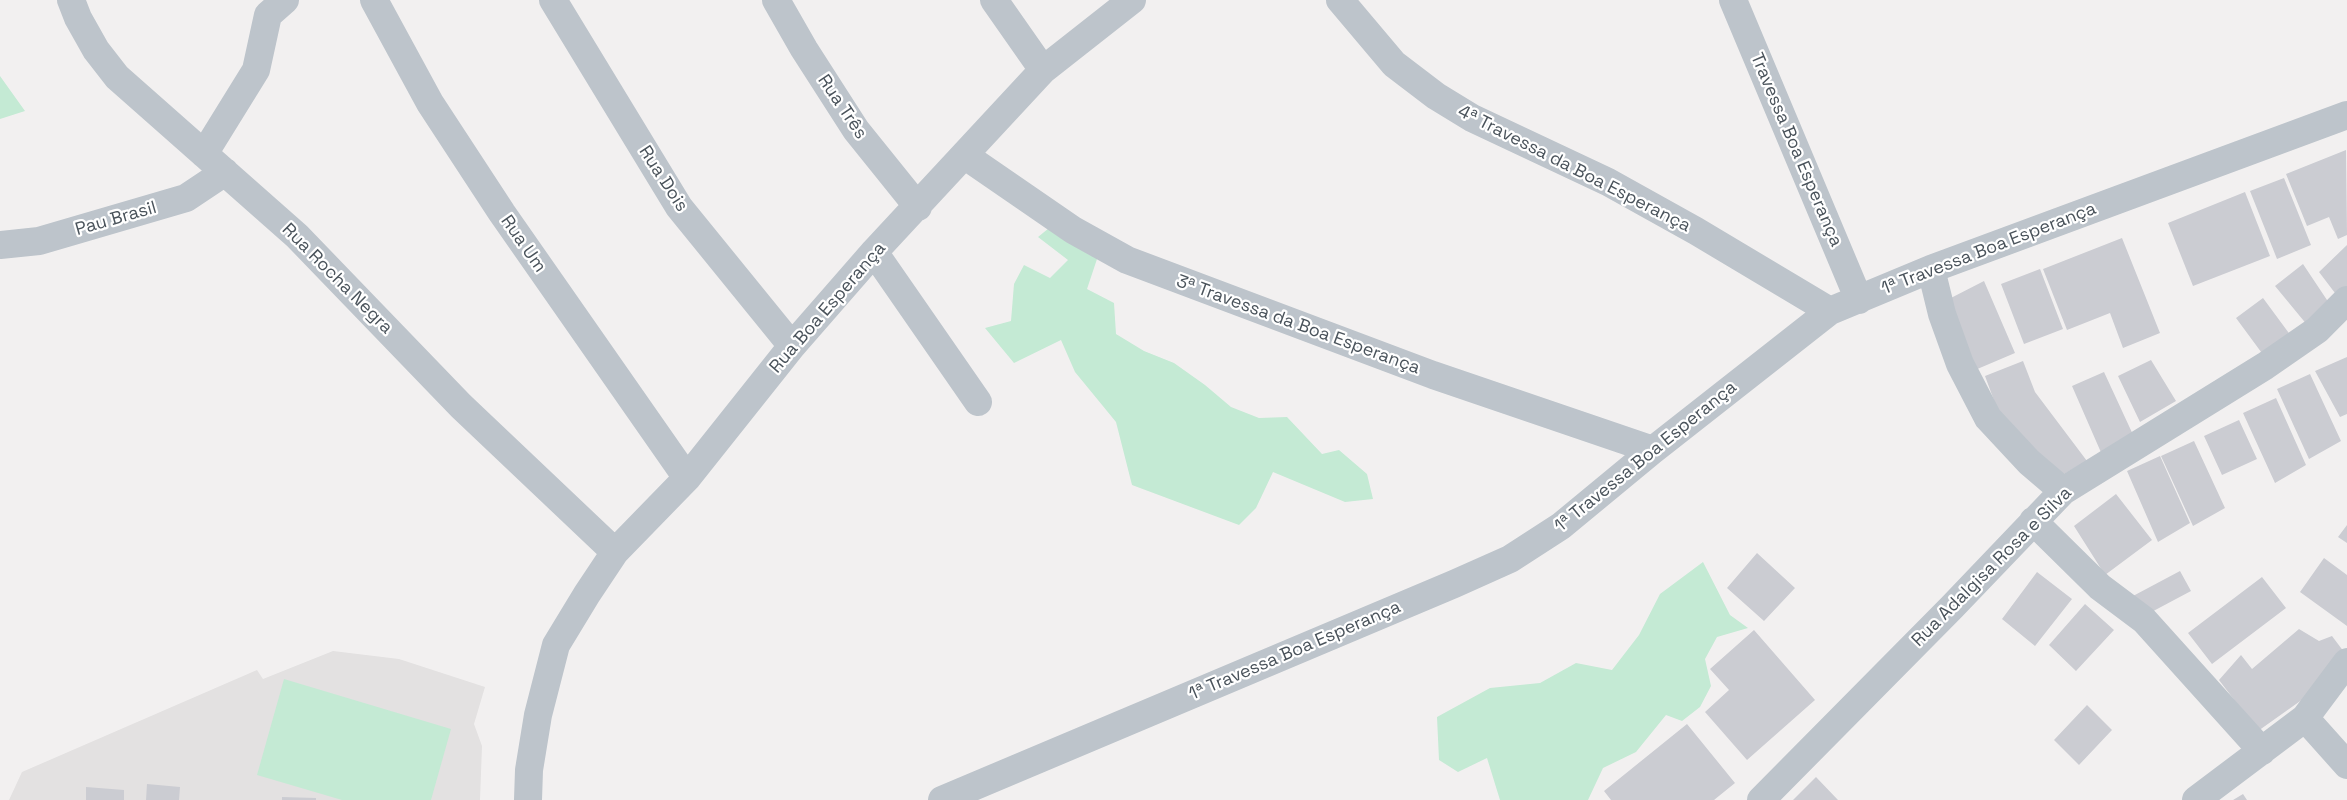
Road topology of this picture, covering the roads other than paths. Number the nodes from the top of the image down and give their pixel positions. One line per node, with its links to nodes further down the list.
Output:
1 (71, 0): 12 (street, Rua Rocha Negra)
2 (374, 0): 25 (street, Rua Um)
3 (553, 0): 22 (street, Rua Dois)
4 (776, 0): 15 (street, Rua Três)
5 (994, 0): 10 (street)
6 (1132, 0): 10 (street, Rua Boa Esperança)
7 (1340, 0): 21 (street, 4ª Travessa da Boa Esperança)
8 (1733, 0): 19 (street, Travessa Boa Esperança)
9 (272, 5): 12 (street)
10 (1043, 70): 13 (street, Rua Boa Esperança)
11 (2347, 114): 18 (street, 1ª Travessa Boa Esperança)
12 (204, 154): 14 (street, Rua Rocha Negra)
13 (964, 155): 15 (street, Rua Boa Esperança); 24 (street, 3ª Travessa da Boa Esperança)
14 (225, 172): 16 (street, Pau Brasil); 28 (street, Rua Rocha Negra)
15 (918, 207): 17 (street, Rua Boa Esperança)
16 (0, 245)
17 (874, 252): 22 (street, Rua Boa Esperança); 23 (street)
18 (1932, 269): 19 (street, 1ª Travessa Boa Esperança); 26 (street)
19 (1859, 300): 21 (street, 1ª Travessa Boa Esperança)
20 (2347, 300): 26 (street, Rua Adalgisa Rosa e Silva)
21 (1830, 311): 24 (street, 1ª Travessa Boa Esperança)
22 (792, 346): 25 (street, Rua Boa Esperança)
23 (978, 402)
24 (1654, 450): 34 (street, 1ª Travessa Boa Esperança)
25 (687, 478): 28 (street, Rua Boa Esperança)
26 (2063, 491): 27 (street, Rua Adalgisa Rosa e Silva)
27 (2033, 521): 31 (street); 35 (street, Rua Adalgisa Rosa e Silva)
28 (615, 552): 33 (street, Rua Boa Esperança)
29 (2347, 662): 30 (street)
30 (2304, 718): 31 (street); 32 (street)
31 (2262, 750): 36 (street)
32 (2347, 765)
33 (528, 800)
34 (942, 800)
35 (1761, 800)
36 (2196, 800)

